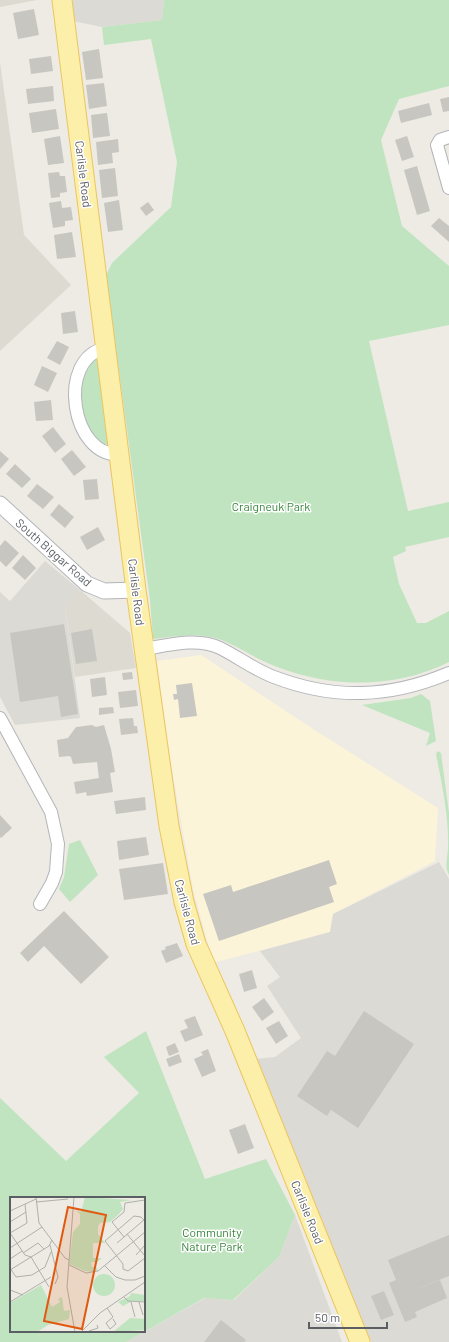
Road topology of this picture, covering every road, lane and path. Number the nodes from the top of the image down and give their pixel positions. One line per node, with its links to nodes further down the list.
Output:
1 (62, 0): 4 (main road, Carlisle Road)
2 (449, 136): 3 (street)
3 (449, 188)
4 (106, 348): 5 (main road, Carlisle Road); 5 (street)
5 (120, 454): 7 (main road, Carlisle Road)
6 (0, 504): 7 (street, South Biggar Road)
7 (136, 590): 8 (main road, Carlisle Road)
8 (145, 649): 9 (street); 12 (main road, Carlisle Road)
9 (449, 673)
10 (0, 718): 11 (street)
11 (40, 904)
12 (360, 1342)

